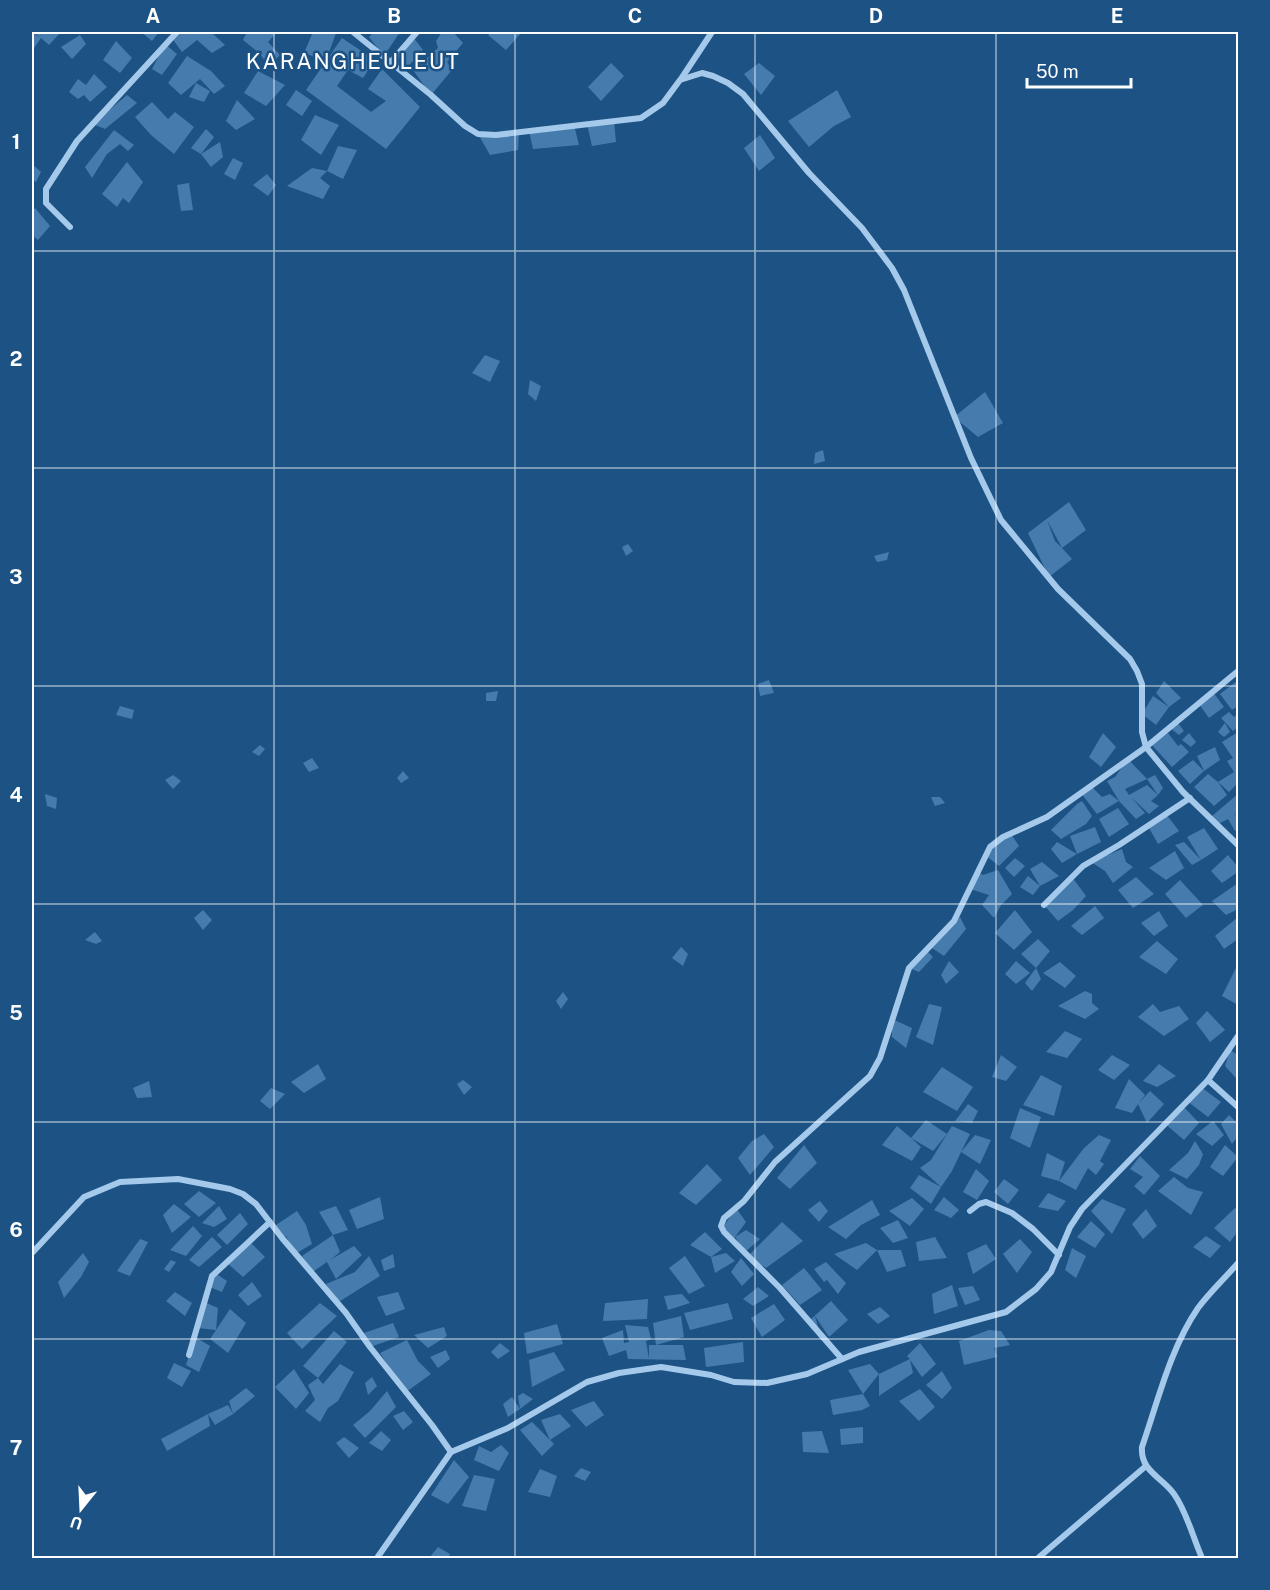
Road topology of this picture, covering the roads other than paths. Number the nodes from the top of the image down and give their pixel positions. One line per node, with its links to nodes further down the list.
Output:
1 (177, 32): 7 (street)
2 (353, 32): 5 (street)
3 (417, 32): 5 (street)
4 (712, 32): 6 (street)
5 (391, 62): 6 (street)
6 (680, 80): 9 (street)
7 (70, 226)
8 (1239, 671): 9 (street)
9 (1146, 747): 10 (street); 22 (street)
10 (1190, 798): 11 (street); 12 (street)
11 (1238, 844)
12 (1044, 905)
13 (1239, 1036): 14 (street)
14 (1208, 1080): 15 (street); 19 (street)
15 (1239, 1107)
16 (970, 1211): 19 (street)
17 (270, 1222): 18 (street); 21 (street); 23 (street)
18 (32, 1253)
19 (1059, 1255): 22 (street)
20 (1239, 1263): 24 (street)
21 (189, 1355)
22 (842, 1359): 23 (street)
23 (450, 1452): 25 (street)
24 (1146, 1466): 26 (street); 27 (street)
25 (381, 1557)
26 (1038, 1558)
27 (1202, 1558)

